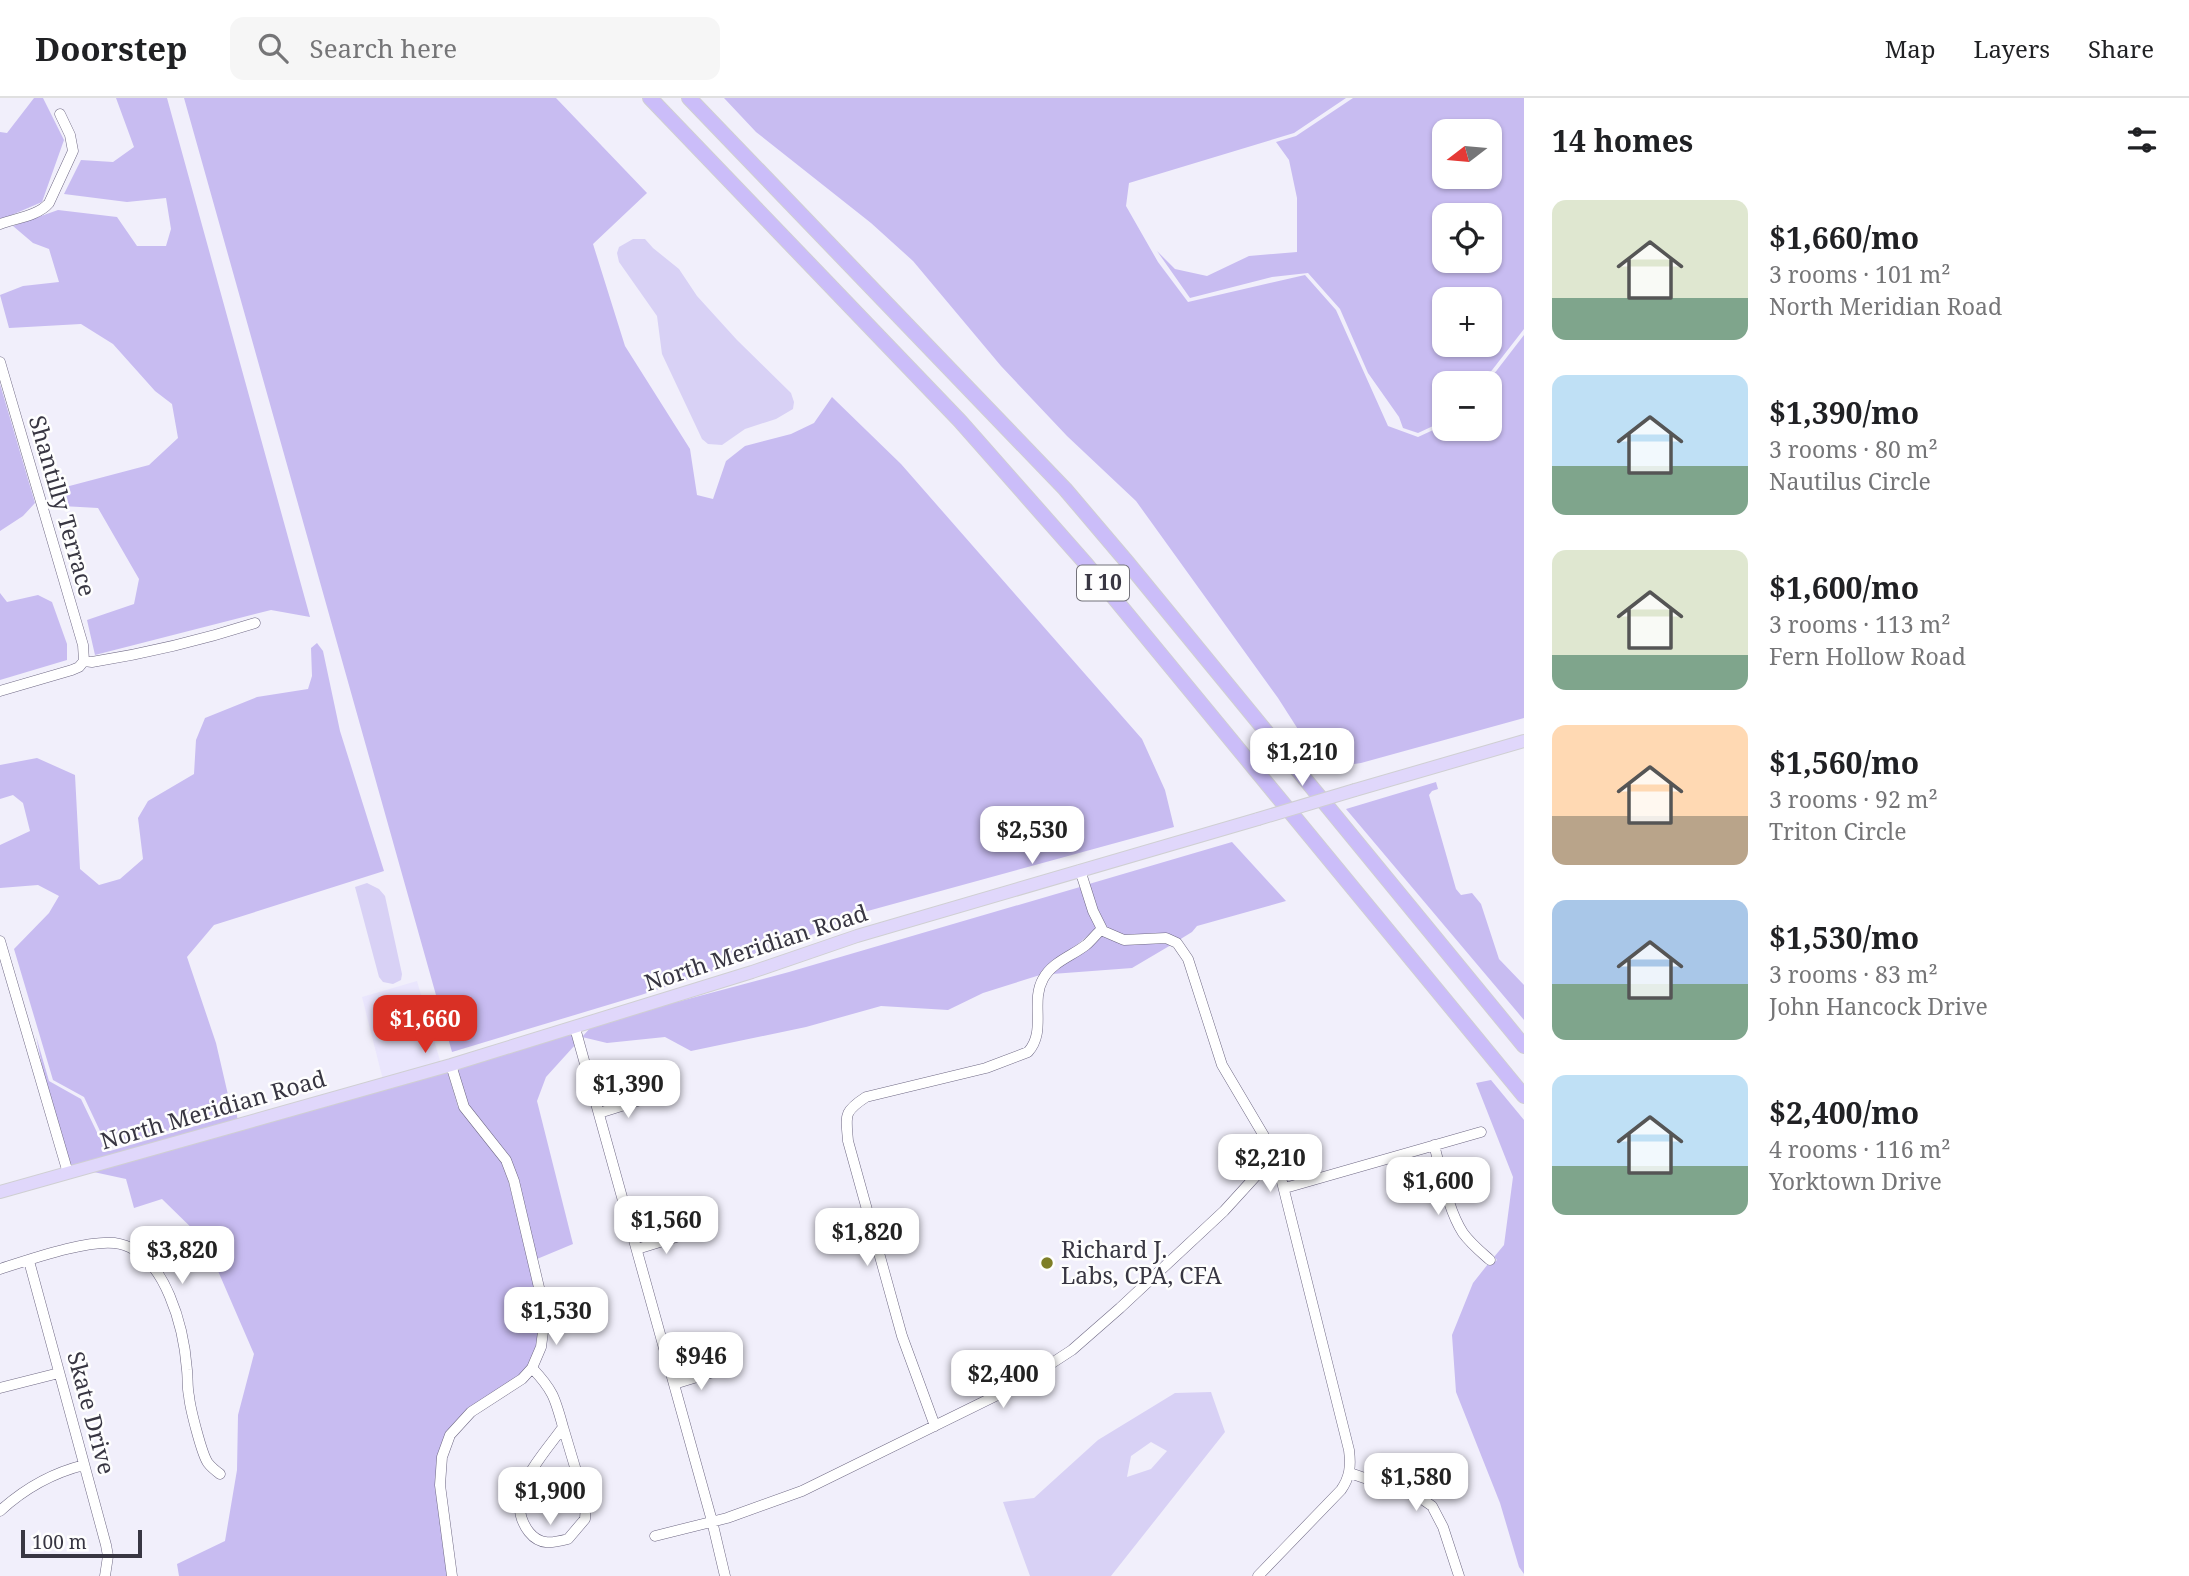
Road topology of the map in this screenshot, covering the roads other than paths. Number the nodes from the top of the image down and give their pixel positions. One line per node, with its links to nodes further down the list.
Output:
1 (650, 98): 16 (highway, I 10)
2 (689, 98): 14 (highway, I 10)
3 (61, 114): 4 (street)
4 (0, 224)
5 (0, 362): 7 (street, Shantilly Terrace)
6 (255, 623): 7 (street)
7 (83, 661): 8 (street)
8 (0, 691)
9 (1524, 741): 10 (main road, North Meridian Road, bridge)
10 (1080, 870): 11 (street); 13 (main road, North Meridian Road)
11 (1102, 929): 21 (street); 35 (street)
12 (0, 941): 22 (street)
13 (575, 1028): 15 (main road, North Meridian Road); 18 (street)
14 (1524, 1046)
15 (451, 1065): 22 (main road, North Meridian Road); 30 (street)
16 (1524, 1096)
17 (647, 1098): 18 (street)
18 (599, 1113): 26 (street)
19 (1481, 1132): 20 (street)
20 (1434, 1145): 23 (street); 27 (street)
21 (1274, 1156): 23 (street); 35 (street)
22 (68, 1172): 24 (main road, North Meridian Road)
23 (1285, 1188): 38 (street)
24 (0, 1192)
25 (686, 1234): 26 (street)
26 (636, 1249): 33 (street)
27 (1490, 1260)
28 (29, 1261): 29 (street); 32 (street, Skate Drive); 39 (street)
29 (0, 1269)
30 (532, 1368): 36 (street); 44 (street)
31 (720, 1370): 33 (street)
32 (59, 1373): 34 (street); 37 (street, Skate Drive)
33 (674, 1384): 41 (street)
34 (0, 1388)
35 (935, 1426): 41 (street)
36 (563, 1427): 36 (street)
37 (84, 1465): 40 (street); 43 (street, Skate Drive)
38 (1350, 1473): 46 (street); 47 (street)
39 (220, 1474)
40 (0, 1511)
41 (712, 1521): 42 (street); 45 (street)
42 (655, 1536)
43 (105, 1576)
44 (452, 1576)
45 (725, 1576)
46 (1258, 1576)
47 (1459, 1576)

